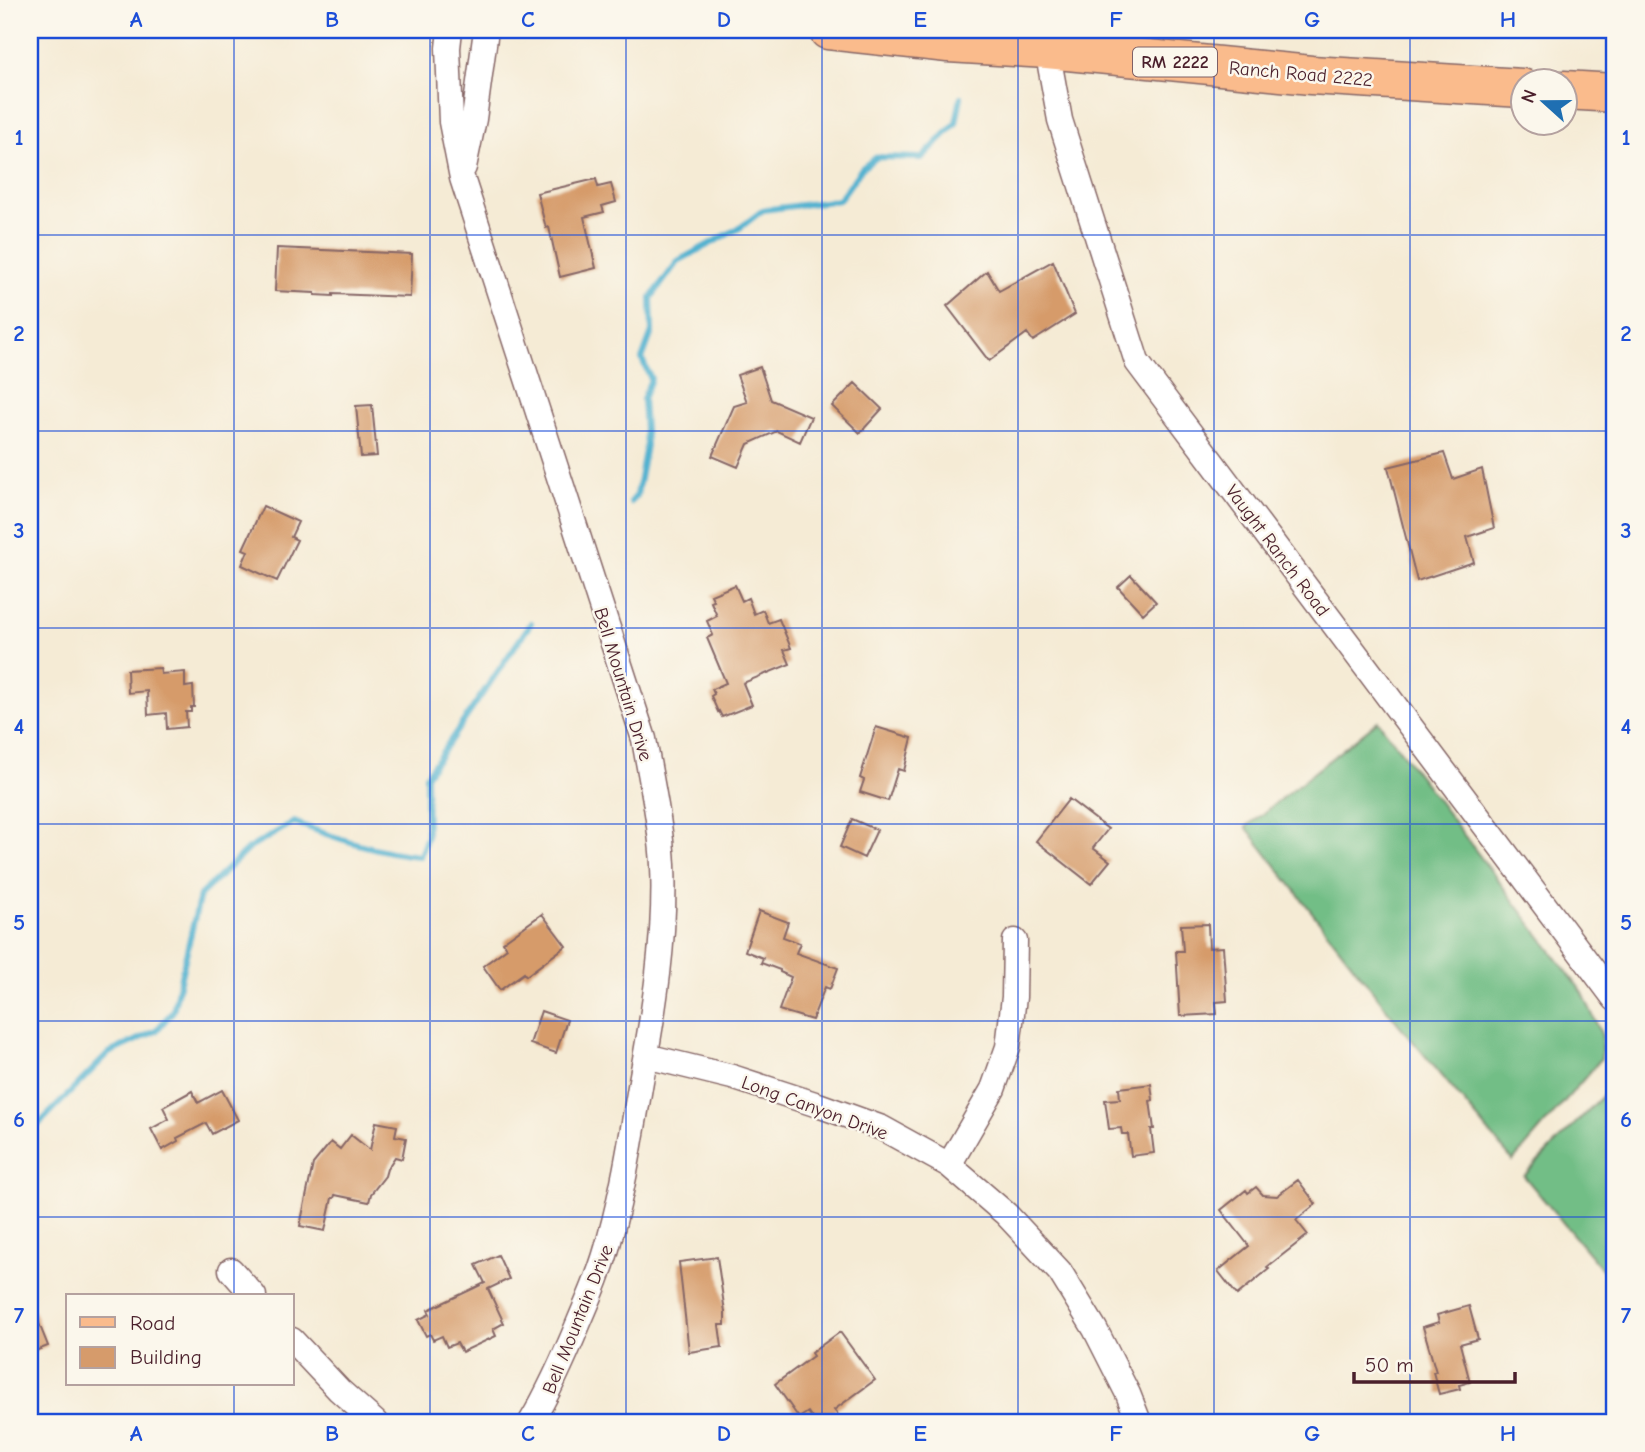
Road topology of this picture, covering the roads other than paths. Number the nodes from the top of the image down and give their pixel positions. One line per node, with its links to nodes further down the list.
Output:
1 (450, 30): 8 (street, Bell Mountain Drive)
2 (485, 30): 8 (street)
3 (828, 30): 4 (main road, Ranch Road 2222 / RM 2222)
4 (1047, 49): 5 (main road, Ranch Road 2222 / RM 2222); 10 (street, Vaught Ranch Road)
5 (1508, 87)
6 (1578, 91): 7 (main road)
7 (1615, 93)
8 (462, 178): 11 (street, Bell Mountain Drive)
9 (1015, 941): 12 (street)
10 (1615, 999)
11 (646, 1056): 12 (street, Long Canyon Drive); 17 (street, Bell Mountain Drive)
12 (949, 1165): 18 (street, Long Canyon Drive)
13 (231, 1270): 14 (street)
14 (252, 1294)
15 (294, 1342): 16 (street)
16 (375, 1422)
17 (531, 1422)
18 (1139, 1422)

